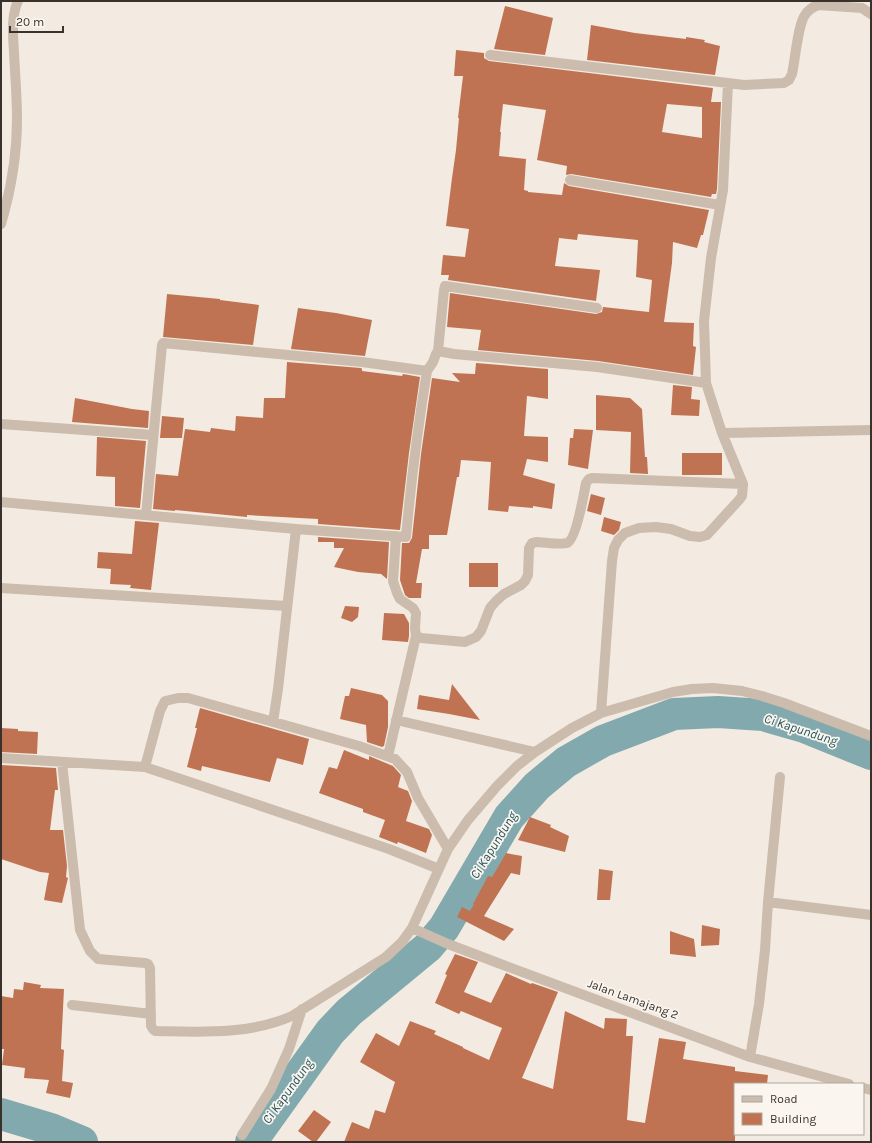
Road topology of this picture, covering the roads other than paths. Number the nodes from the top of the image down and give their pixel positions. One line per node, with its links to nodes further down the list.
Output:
1 (18, 1): 7 (street)
2 (871, 14): 4 (street)
3 (490, 55): 4 (street)
4 (728, 83): 6 (street)
5 (570, 180): 6 (street)
6 (720, 205): 11 (street)
7 (1, 224)
8 (597, 308): 9 (street)
9 (438, 351): 10 (street); 11 (street)
10 (427, 371): 15 (street); 20 (street)
11 (706, 383): 14 (street)
12 (1, 424): 15 (street)
13 (871, 430): 14 (street)
14 (722, 432): 16 (street)
15 (153, 435): 18 (street)
16 (742, 484): 23 (street); 24 (street)
17 (1, 502): 18 (street)
18 (146, 515): 19 (street)
19 (296, 529): 20 (street); 22 (street)
20 (396, 536): 23 (street)
21 (1, 588): 22 (street)
22 (287, 606): 26 (street)
23 (416, 636): 25 (street)
24 (601, 713): 27 (street); 28 (street)
25 (396, 720): 28 (street); 29 (street)
26 (273, 722): 29 (street); 32 (street)
27 (871, 736)
28 (535, 752): 34 (street)
29 (388, 756): 34 (street)
30 (1, 758): 31 (street)
31 (62, 762): 32 (street); 41 (street)
32 (145, 767): 35 (street)
33 (780, 777): 36 (street)
34 (448, 849): 35 (street)
35 (438, 869): 38 (street)
36 (768, 902): 37 (street); 42 (street)
37 (871, 915)
38 (416, 930): 40 (street); 42 (street, Jalan Lamajang 2)
39 (72, 1005): 41 (street)
40 (302, 1009): 41 (street); 44 (street)
41 (151, 1014)
42 (750, 1057): 43 (street, Jalan Lamajang 2)
43 (844, 1083)
44 (242, 1135)

